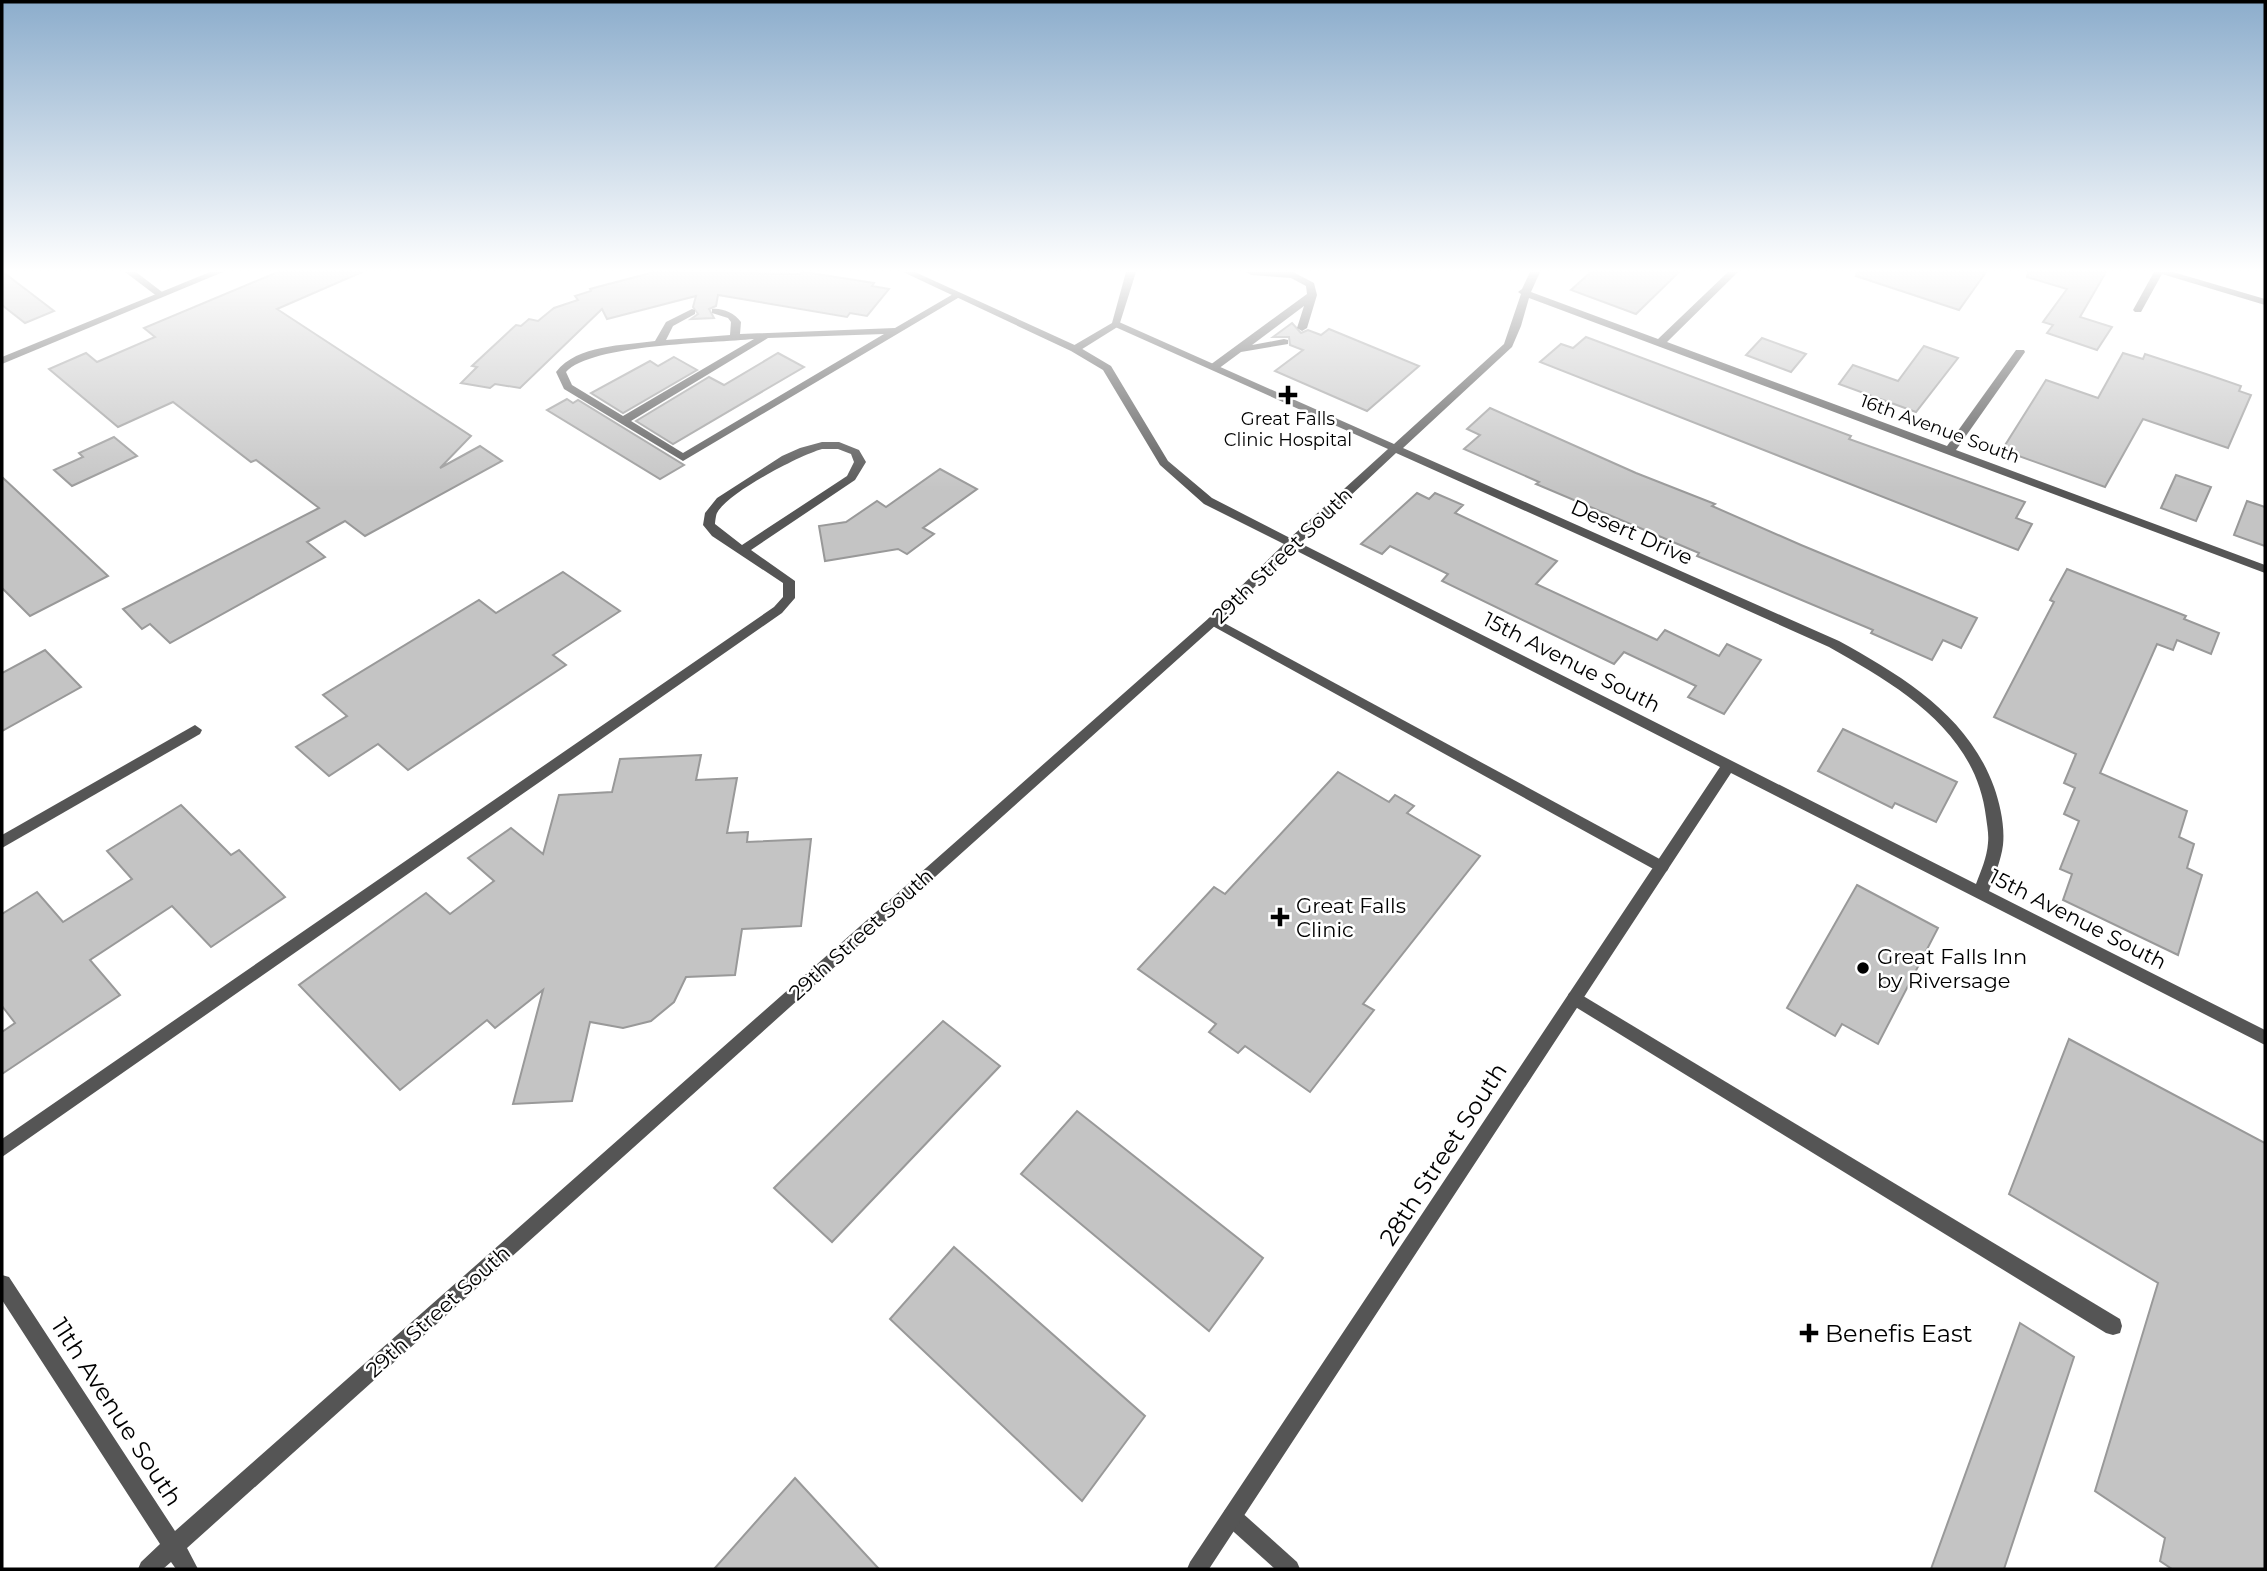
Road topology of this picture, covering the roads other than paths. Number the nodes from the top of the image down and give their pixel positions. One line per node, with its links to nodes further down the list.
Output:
1 (40, 345): 15 (street)
2 (649, 345): 17 (street)
3 (751, 345): 17 (street)
4 (873, 345): 17 (street)
5 (1069, 345): 12 (street, 15th Avenue South)
6 (1080, 345): 12 (street)
7 (1165, 345): 16 (street, Desert Drive)
8 (1244, 345): 13 (street)
9 (1265, 345): 13 (street)
10 (1508, 345): 18 (street, 29th Street South)
11 (1666, 345): 19 (street, 16th Avenue South)
12 (1075, 348): 20 (street, 15th Avenue South)
13 (1238, 350): 16 (street)
14 (2021, 352): 19 (street)
15 (2, 361)
16 (1214, 367): 18 (street, Desert Drive)
17 (623, 421)
18 (1396, 447): 20 (street, 29th Street South); 28 (street, Desert Drive)
19 (1949, 451): 22 (street, 16th Avenue South)
20 (1292, 543): 23 (street, 29th Street South); 25 (street, 15th Avenue South)
21 (743, 550): 21 (street); 31 (street)
22 (2265, 569)
23 (1213, 621): 27 (street); 35 (street, 29th Street South)
24 (195, 730): 26 (street)
25 (1729, 765): 27 (street, 28th Street South); 28 (street, 15th Avenue South)
26 (2, 842)
27 (1662, 867): 29 (street, 28th Street South)
28 (1981, 893): 30 (street, 15th Avenue South)
29 (1575, 998): 33 (street); 34 (street, 28th Street South)
30 (2265, 1038)
31 (2, 1149)
32 (2, 1284): 35 (street, 11th Avenue South)
33 (2113, 1326)
34 (1232, 1517): 38 (street, 28th Street South); 39 (street)
35 (174, 1547): 36 (street, 29th Street South); 37 (street, 11th Avenue South)
36 (148, 1569)
37 (188, 1569)
38 (1198, 1569)
39 (1290, 1569)

